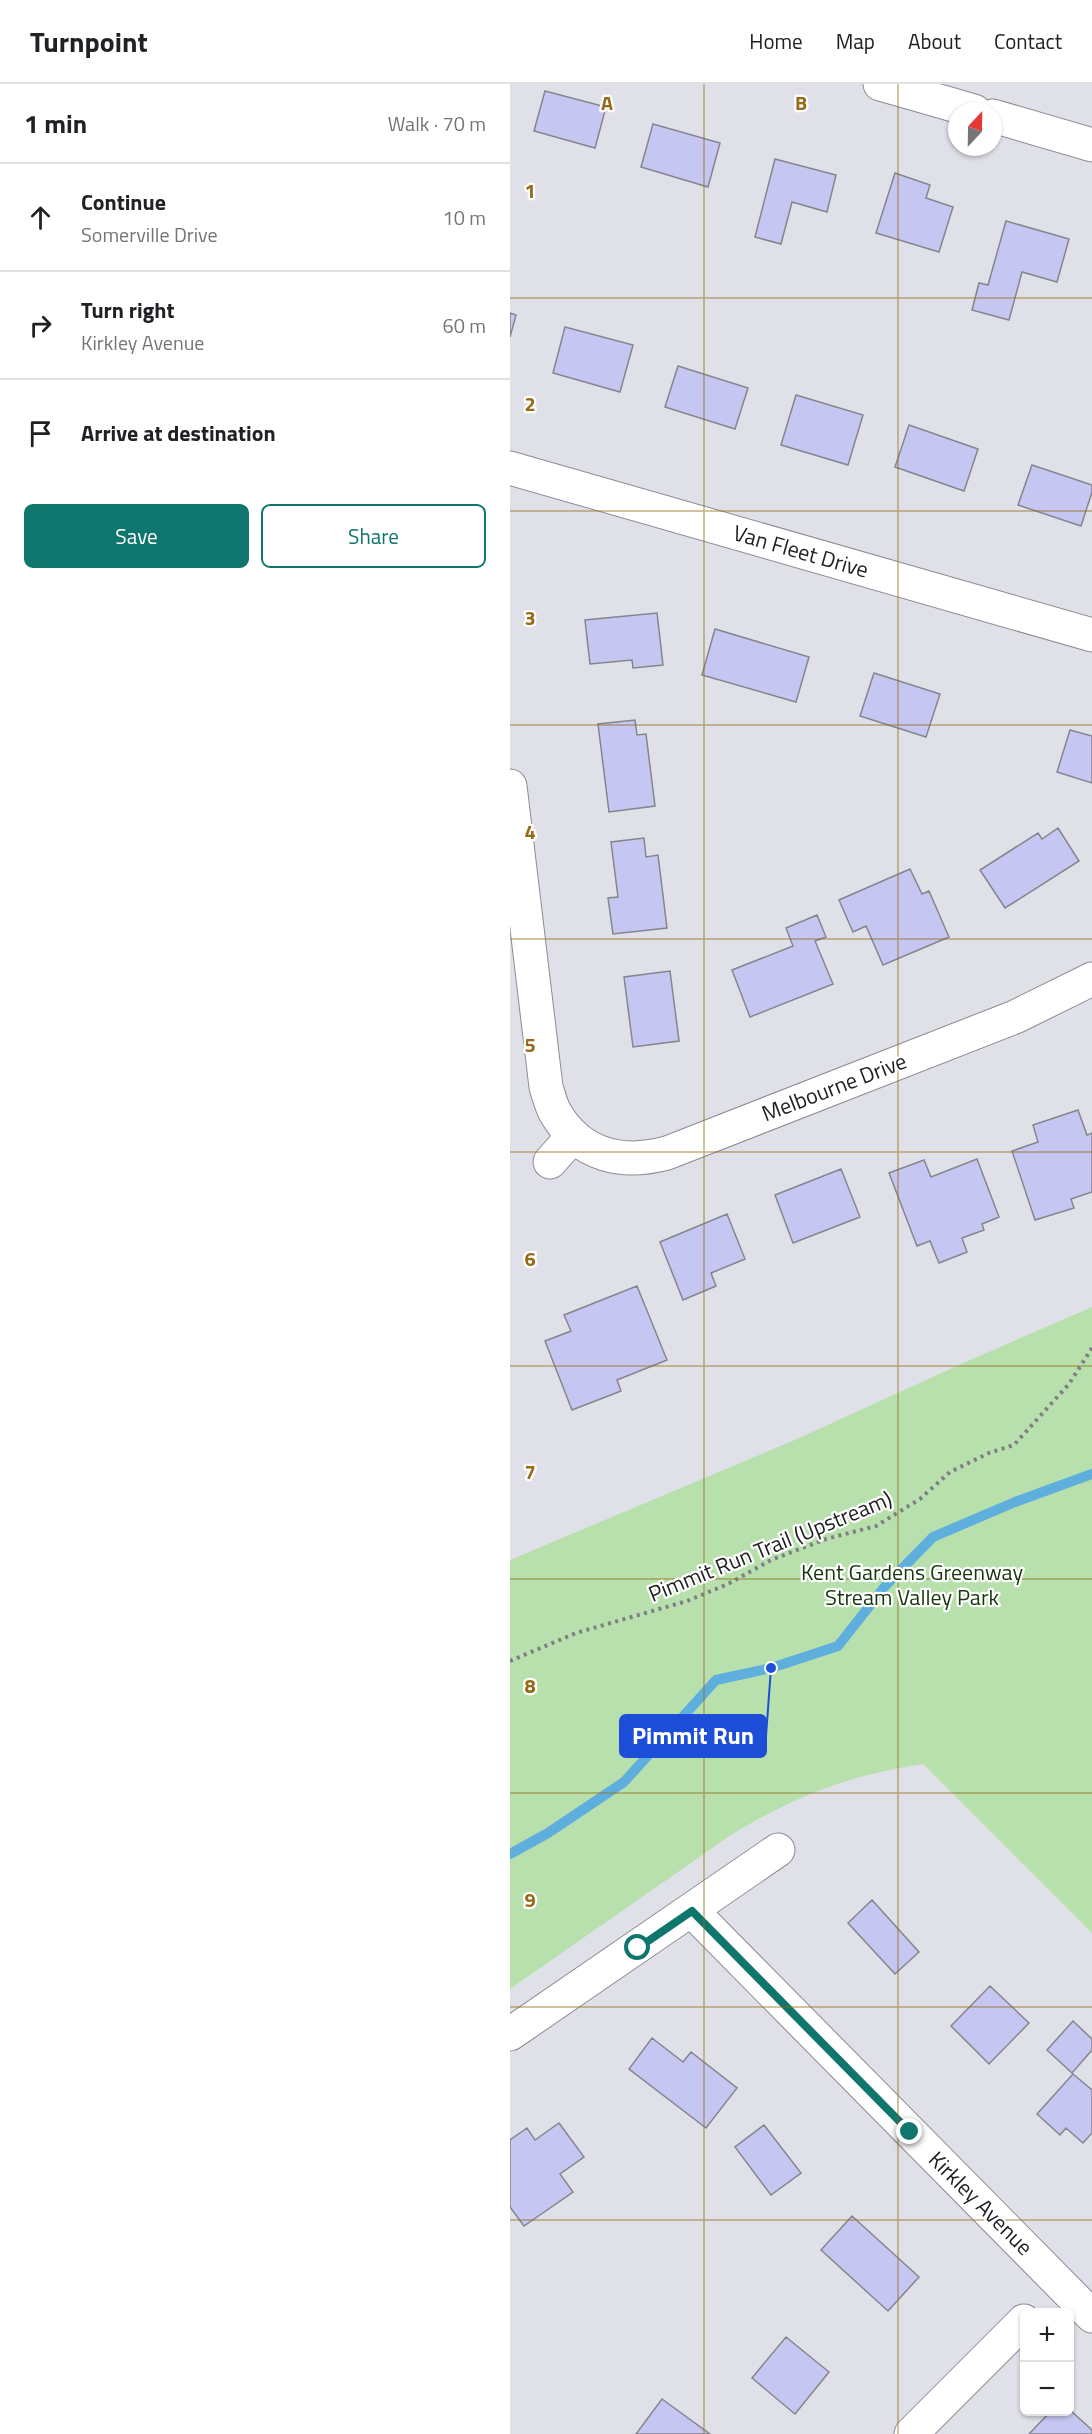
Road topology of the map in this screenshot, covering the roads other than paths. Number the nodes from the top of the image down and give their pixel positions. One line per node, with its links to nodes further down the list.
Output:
1 (880, 84): 2 (street)
2 (948, 104)
3 (1002, 119): 4 (street)
4 (1092, 145)
5 (510, 468): 6 (street, Van Fleet Drive)
6 (1092, 635)
7 (510, 786): 9 (street)
8 (1092, 979): 9 (street, Melbourne Drive)
9 (573, 1136): 10 (street)
10 (550, 1162)
11 (778, 1850): 12 (street)
12 (692, 1911): 13 (street); 14 (street, Kirkley Avenue)
13 (510, 2034)
14 (1061, 2284): 15 (street); 16 (street, Kirkley Avenue)
15 (1038, 2308)
16 (1092, 2316)
17 (1020, 2325): 18 (street)
18 (911, 2434)

